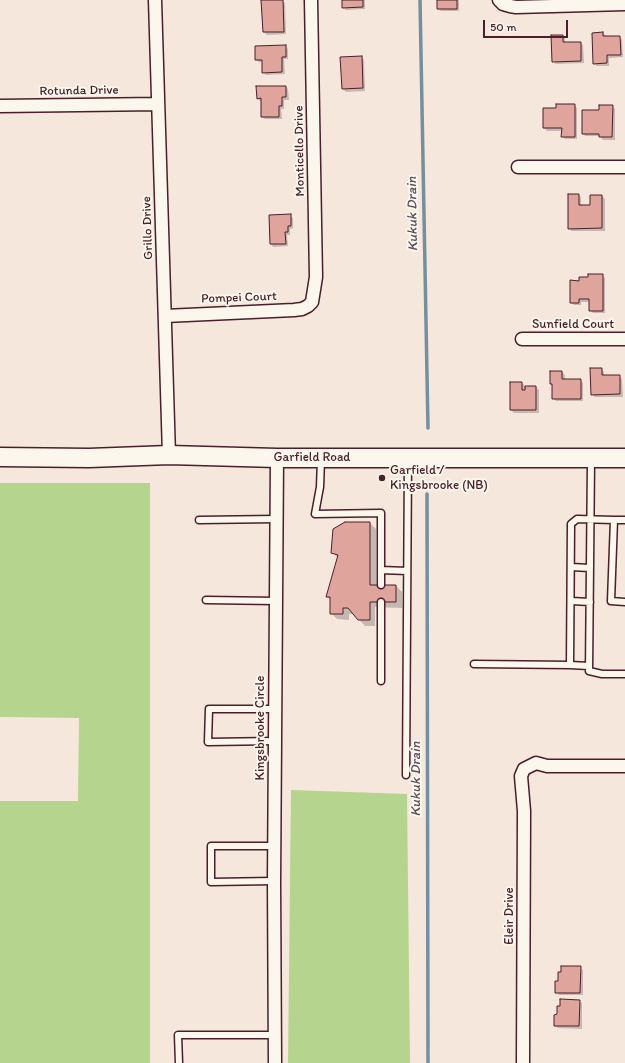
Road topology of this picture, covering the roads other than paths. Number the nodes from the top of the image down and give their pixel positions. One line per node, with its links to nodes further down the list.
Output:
1 (155, 0): 5 (street, Grillo Drive)
2 (311, 0): 9 (street, Monticello Drive)
3 (499, 0): 4 (street)
4 (625, 4)
5 (158, 104): 6 (street, Rotunda Drive); 10 (street, Grillo Drive)
6 (0, 106)
7 (518, 167): 8 (street)
8 (625, 167)
9 (312, 302): 10 (street, Pompei Court)
10 (165, 316): 13 (street, Grillo Drive)
11 (522, 339): 12 (street, Sunfield Court)
12 (625, 339)
13 (169, 455): 14 (main road, Garfield Road); 15 (main road, Garfield Road)
14 (0, 457)
15 (277, 458): 16 (main road, Garfield Road); 20 (street, Kingsbrooke Circle)
16 (321, 458): 17 (main road, Garfield Road); 27 (lane)
17 (408, 458): 18 (main road, Garfield Road); 28 (lane)
18 (591, 458): 19 (main road, Garfield Road); 22 (lane)
19 (625, 458)
20 (277, 519): 21 (lane); 32 (street, Kingsbrooke Circle)
21 (199, 520)
22 (590, 520): 23 (lane); 25 (lane); 26 (lane)
23 (614, 520): 24 (lane); 35 (lane)
24 (625, 520)
25 (571, 567): 26 (lane); 31 (lane)
26 (590, 568): 34 (lane)
27 (381, 570): 28 (lane); 29 (lane)
28 (407, 571): 44 (lane)
29 (381, 585)
30 (206, 600): 32 (lane)
31 (571, 600): 34 (lane); 37 (lane)
32 (276, 601): 41 (street, Kingsbrooke Circle)
33 (381, 602): 40 (lane)
34 (590, 602): 38 (lane)
35 (625, 602)
36 (474, 664): 37 (lane)
37 (570, 665): 38 (lane)
38 (589, 666): 39 (lane)
39 (625, 674)
40 (381, 681)
41 (275, 709): 42 (street, Kingsbrooke Circle); 42 (lane)
42 (275, 741): 45 (street, Kingsbrooke Circle)
43 (625, 766): 50 (street, Eleir Drive)
44 (406, 775)
45 (274, 846): 46 (street, Kingsbrooke Circle); 46 (lane)
46 (274, 881): 47 (street, Kingsbrooke Circle)
47 (275, 1035): 48 (lane); 49 (street, Kingsbrooke Circle)
48 (179, 1063)
49 (275, 1063)
50 (523, 1063)

